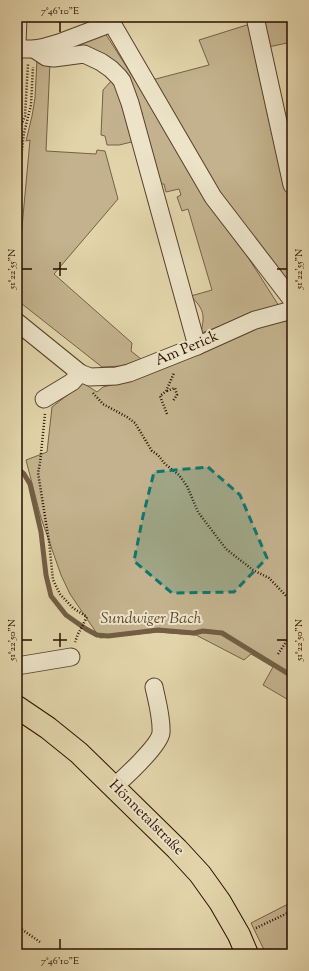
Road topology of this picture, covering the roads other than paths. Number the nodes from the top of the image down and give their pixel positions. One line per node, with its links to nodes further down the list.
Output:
1 (18, 17): 3 (street)
2 (255, 17): 4 (street)
3 (24, 48): 5 (street); 8 (street)
4 (292, 185)
5 (292, 300)
6 (292, 310): 8 (street, Am Perick)
7 (17, 322): 9 (street)
8 (197, 346): 9 (street, Am Perick)
9 (85, 375): 10 (street)
10 (44, 399)
11 (71, 657): 12 (street)
12 (17, 666)
13 (154, 687): 15 (street)
14 (17, 706): 15 (main road, Hönnetalstraße)
15 (115, 786): 16 (main road, Hönnetalstraße)
16 (243, 945)

